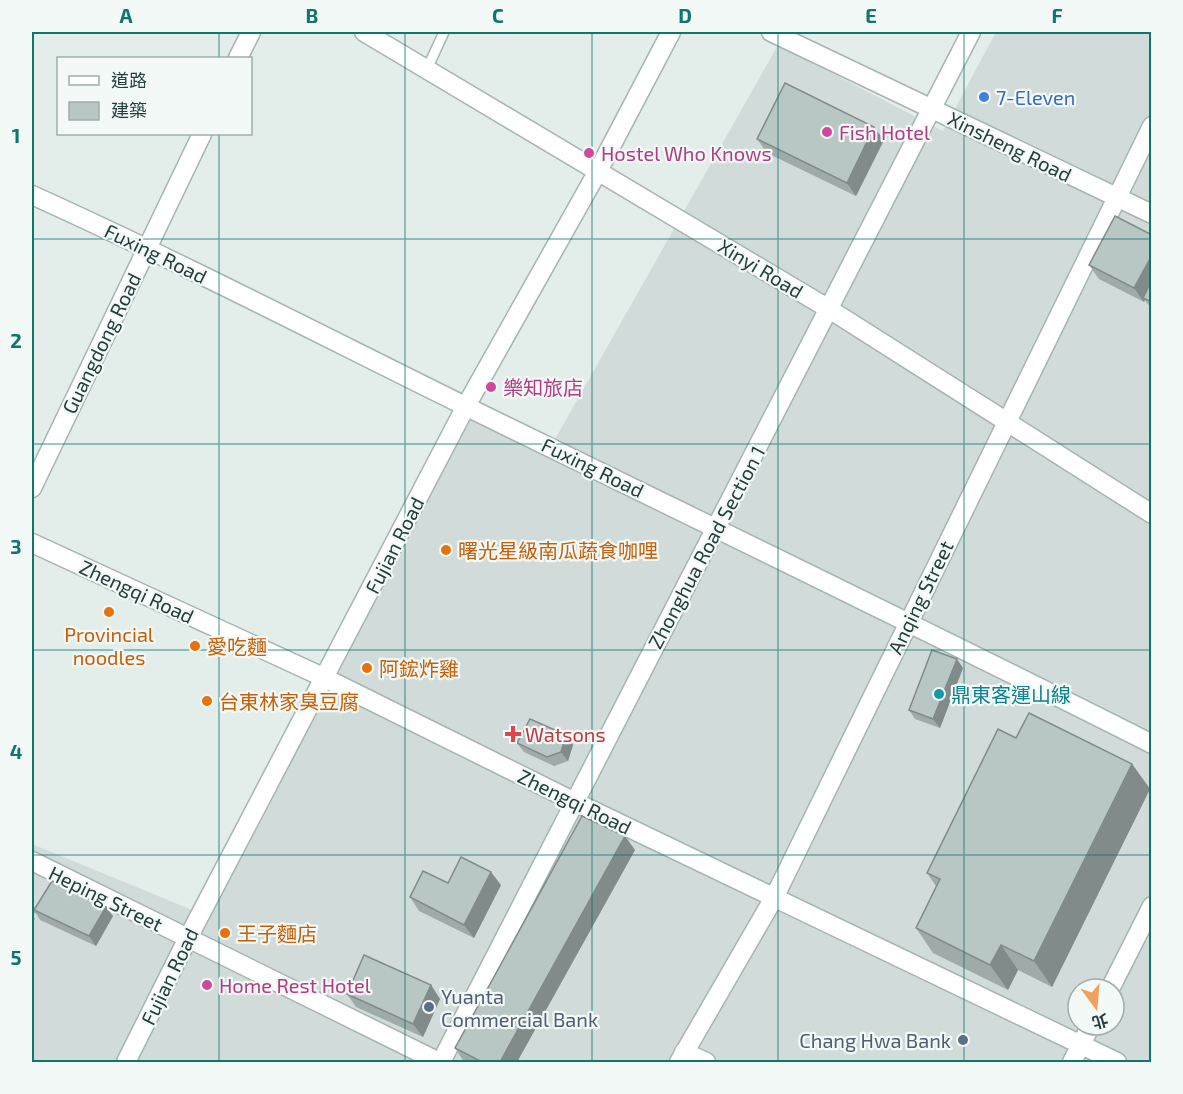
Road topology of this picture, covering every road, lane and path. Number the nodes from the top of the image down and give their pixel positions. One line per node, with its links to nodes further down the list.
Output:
1 (251, 32): 7 (street)
2 (364, 32): 8 (street, Xinyi Road)
3 (444, 32): 8 (lane)
4 (670, 32): 12 (street, Fujian Road)
5 (771, 32): 9 (street, Xinsheng Road)
6 (971, 32): 9 (street, Zhonghua Road Section 1)
7 (238, 57)
8 (427, 69): 12 (street, Xinyi Road)
9 (932, 109): 14 (street, Xinsheng Road); 17 (street, Zhonghua Road Section 1)
10 (1152, 126): 14 (street, Anqing Street)
11 (202, 135): 16 (street, Guangdong Road)
12 (598, 171): 17 (street, Xinyi Road); 18 (street, Fujian Road)
13 (32, 195): 16 (street, Fuxing Road)
14 (1118, 198): 15 (street, Xinsheng Road); 19 (street, Anqing Street)
15 (1152, 214)
16 (147, 247): 18 (street, Fuxing Road); 20 (street, Guangdong Road)
17 (829, 309): 19 (street, Xinyi Road); 22 (street, Zhonghua Road Section 1)
18 (466, 406): 22 (street, Fuxing Road); 25 (street, Fujian Road)
19 (1006, 424): 21 (street, Xinyi Road); 24 (street, Anqing Street)
20 (32, 488)
21 (1152, 514)
22 (718, 527): 24 (street, Fuxing Road); 27 (street, Zhonghua Road Section 1)
23 (32, 543): 25 (street, Zhengqi Road)
24 (908, 621): 26 (street, Fuxing Road); 30 (street, Anqing Street)
25 (325, 678): 27 (street, Zhengqi Road); 33 (street, Fujian Road)
26 (1152, 744)
27 (573, 801): 30 (street, Zhengqi Road); 39 (street, Zhonghua Road Section 1)
28 (32, 861): 29 (street, Heping Street)
29 (59, 875): 32 (path); 33 (street, Heping Street)
30 (774, 896): 36 (street, Zhengqi Road); 37 (street, Anqing Street)
31 (1152, 906): 34 (street)
32 (32, 920)
33 (188, 938): 38 (street, Fujian Road); 39 (street, Heping Street)
34 (1116, 977)
35 (1086, 1037): 36 (street)
36 (1081, 1046): 41 (street); 42 (street, Zhengqi Road)
37 (682, 1057): 40 (street)
38 (126, 1062)
39 (440, 1062)
40 (706, 1062)
41 (1072, 1062)
42 (1117, 1062)

